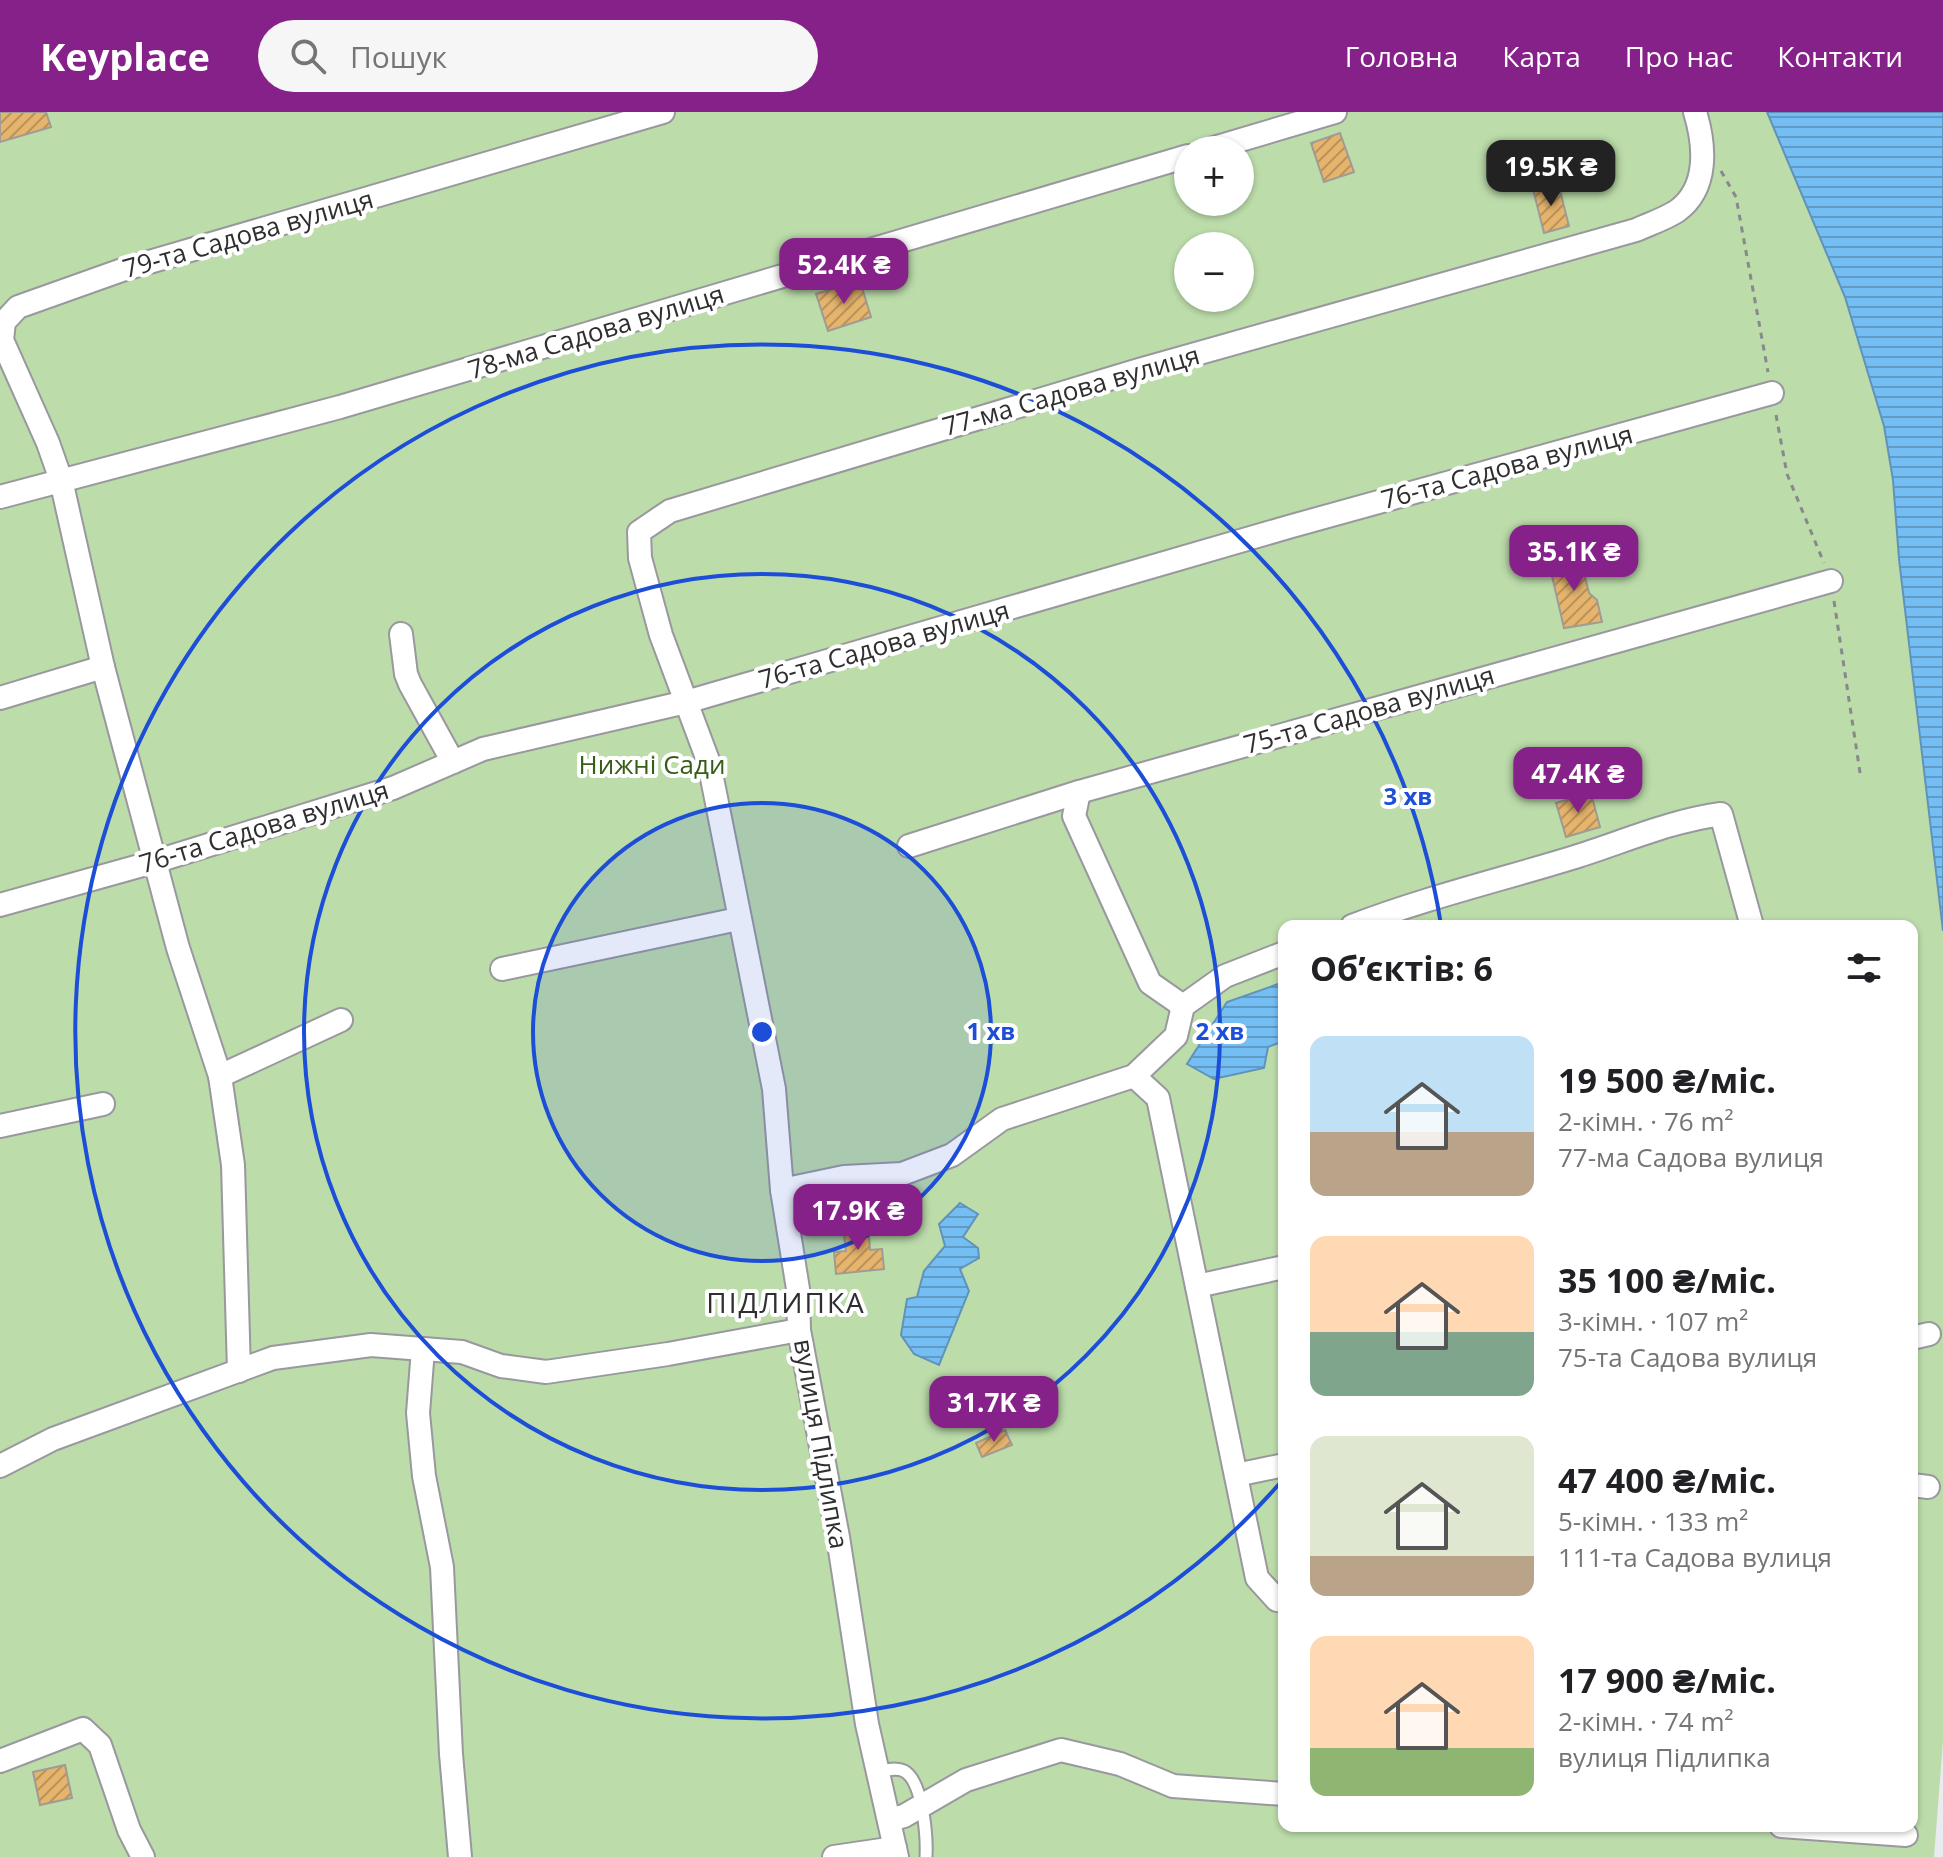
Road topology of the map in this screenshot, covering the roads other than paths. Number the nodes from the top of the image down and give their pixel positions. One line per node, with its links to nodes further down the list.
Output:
1 (663, 112): 7 (street, 79-та Садова вулиця)
2 (1335, 112): 4 (street)
3 (1695, 112): 13 (street, 77-ма Садова вулиця)
4 (1254, 136)
5 (1174, 160): 7 (street, 78-ма Садова вулиця)
6 (1772, 393): 13 (street, 76-та Садова вулиця)
7 (61, 480): 8 (street, 78-ма Садова вулиця); 11 (street, 79-та Садова вулиця)
8 (0, 497)
9 (1831, 581): 15 (street, 75-та Садова вулиця)
10 (401, 634): 14 (street)
11 (103, 667): 12 (street); 17 (street, 79-та Садова вулиця)
12 (0, 698)
13 (686, 702): 14 (street, 76-та Садова вулиця); 19 (street, вулиця Підлипка)
14 (453, 762): 17 (street, 76-та Садова вулиця)
15 (1079, 792): 16 (street, 75-та Садова вулиця); 24 (street)
16 (909, 846)
17 (157, 861): 18 (street, 76-та Садова вулиця); 26 (street, 79-та Садова вулиця)
18 (0, 905)
19 (738, 919): 23 (street); 30 (street, вулиця Підлипка)
20 (1367, 920): 21 (street)
21 (1750, 920)
22 (1278, 955): 24 (street)
23 (502, 969)
24 (1183, 1006): 27 (street)
25 (341, 1020): 26 (street)
26 (220, 1076): 35 (street, 79-та Садова вулиця)
27 (1134, 1076): 30 (street); 32 (street)
28 (103, 1104): 29 (street)
29 (0, 1126)
30 (782, 1190): 33 (street, вулиця Підлипка)
31 (1278, 1268): 32 (street)
32 (1197, 1286): 38 (street)
33 (799, 1330): 34 (street); 41 (street, вулиця Підлипка)
34 (423, 1349): 35 (street); 49 (street)
35 (239, 1371): 36 (street)
36 (0, 1466)
37 (1278, 1466): 38 (street)
38 (1236, 1475): 39 (street)
39 (1278, 1599)
40 (0, 1761): 48 (street)
41 (878, 1772): 43 (lane); 44 (street, вулиця Підлипка)
42 (1278, 1794): 43 (street)
43 (921, 1806): 44 (street); 51 (lane)
44 (889, 1820): 47 (street, вулиця Підлипка)
45 (1874, 1832): 46 (street)
46 (1906, 1835)
47 (896, 1852): 50 (street)
48 (143, 1857)
49 (460, 1857)
50 (834, 1857)
51 (926, 1857)

